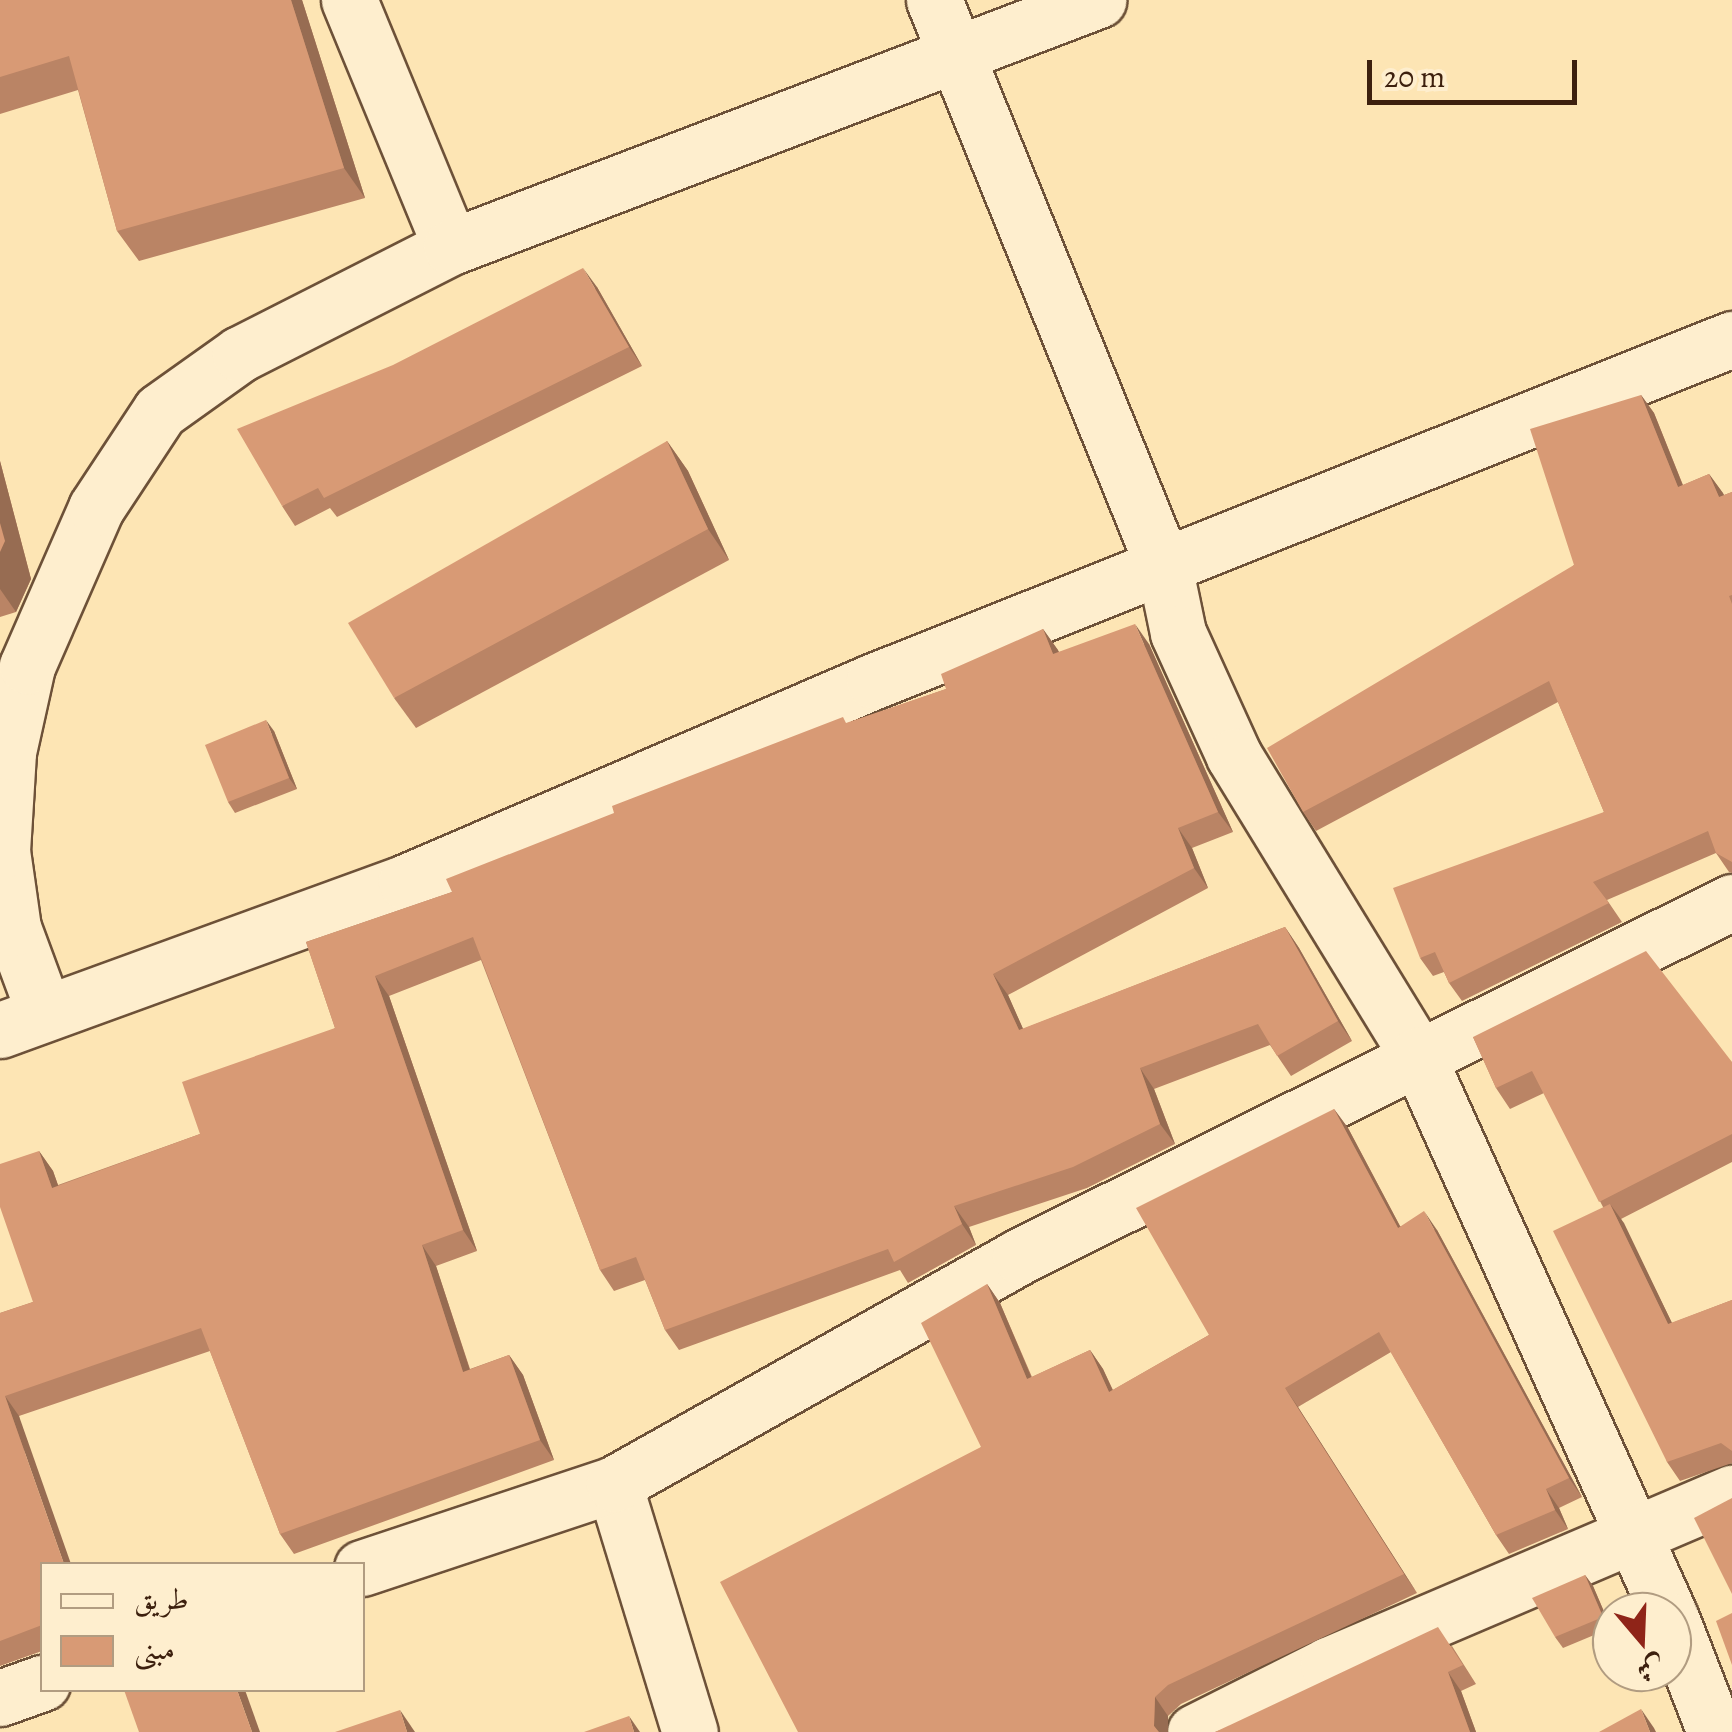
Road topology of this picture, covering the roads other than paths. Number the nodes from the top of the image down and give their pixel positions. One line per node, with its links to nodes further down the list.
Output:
1 (348, 0): 5 (street)
2 (934, 0): 4 (street)
3 (1098, 0): 4 (street)
4 (953, 54): 5 (street); 7 (street)
5 (451, 248): 9 (street)
6 (1732, 339): 7 (street)
7 (1165, 570): 9 (street); 10 (street)
8 (1732, 902): 10 (street)
9 (22, 1019)
10 (1418, 1055): 11 (street); 13 (street)
11 (614, 1484): 14 (street); 19 (street)
12 (1732, 1493): 13 (street)
13 (1637, 1531): 15 (street); 20 (street)
14 (365, 1567)
15 (1660, 1592)
16 (1692, 1673): 21 (street)
17 (40, 1684): 18 (street)
18 (0, 1698)
19 (690, 1732)
20 (1195, 1732)
21 (1715, 1732)

